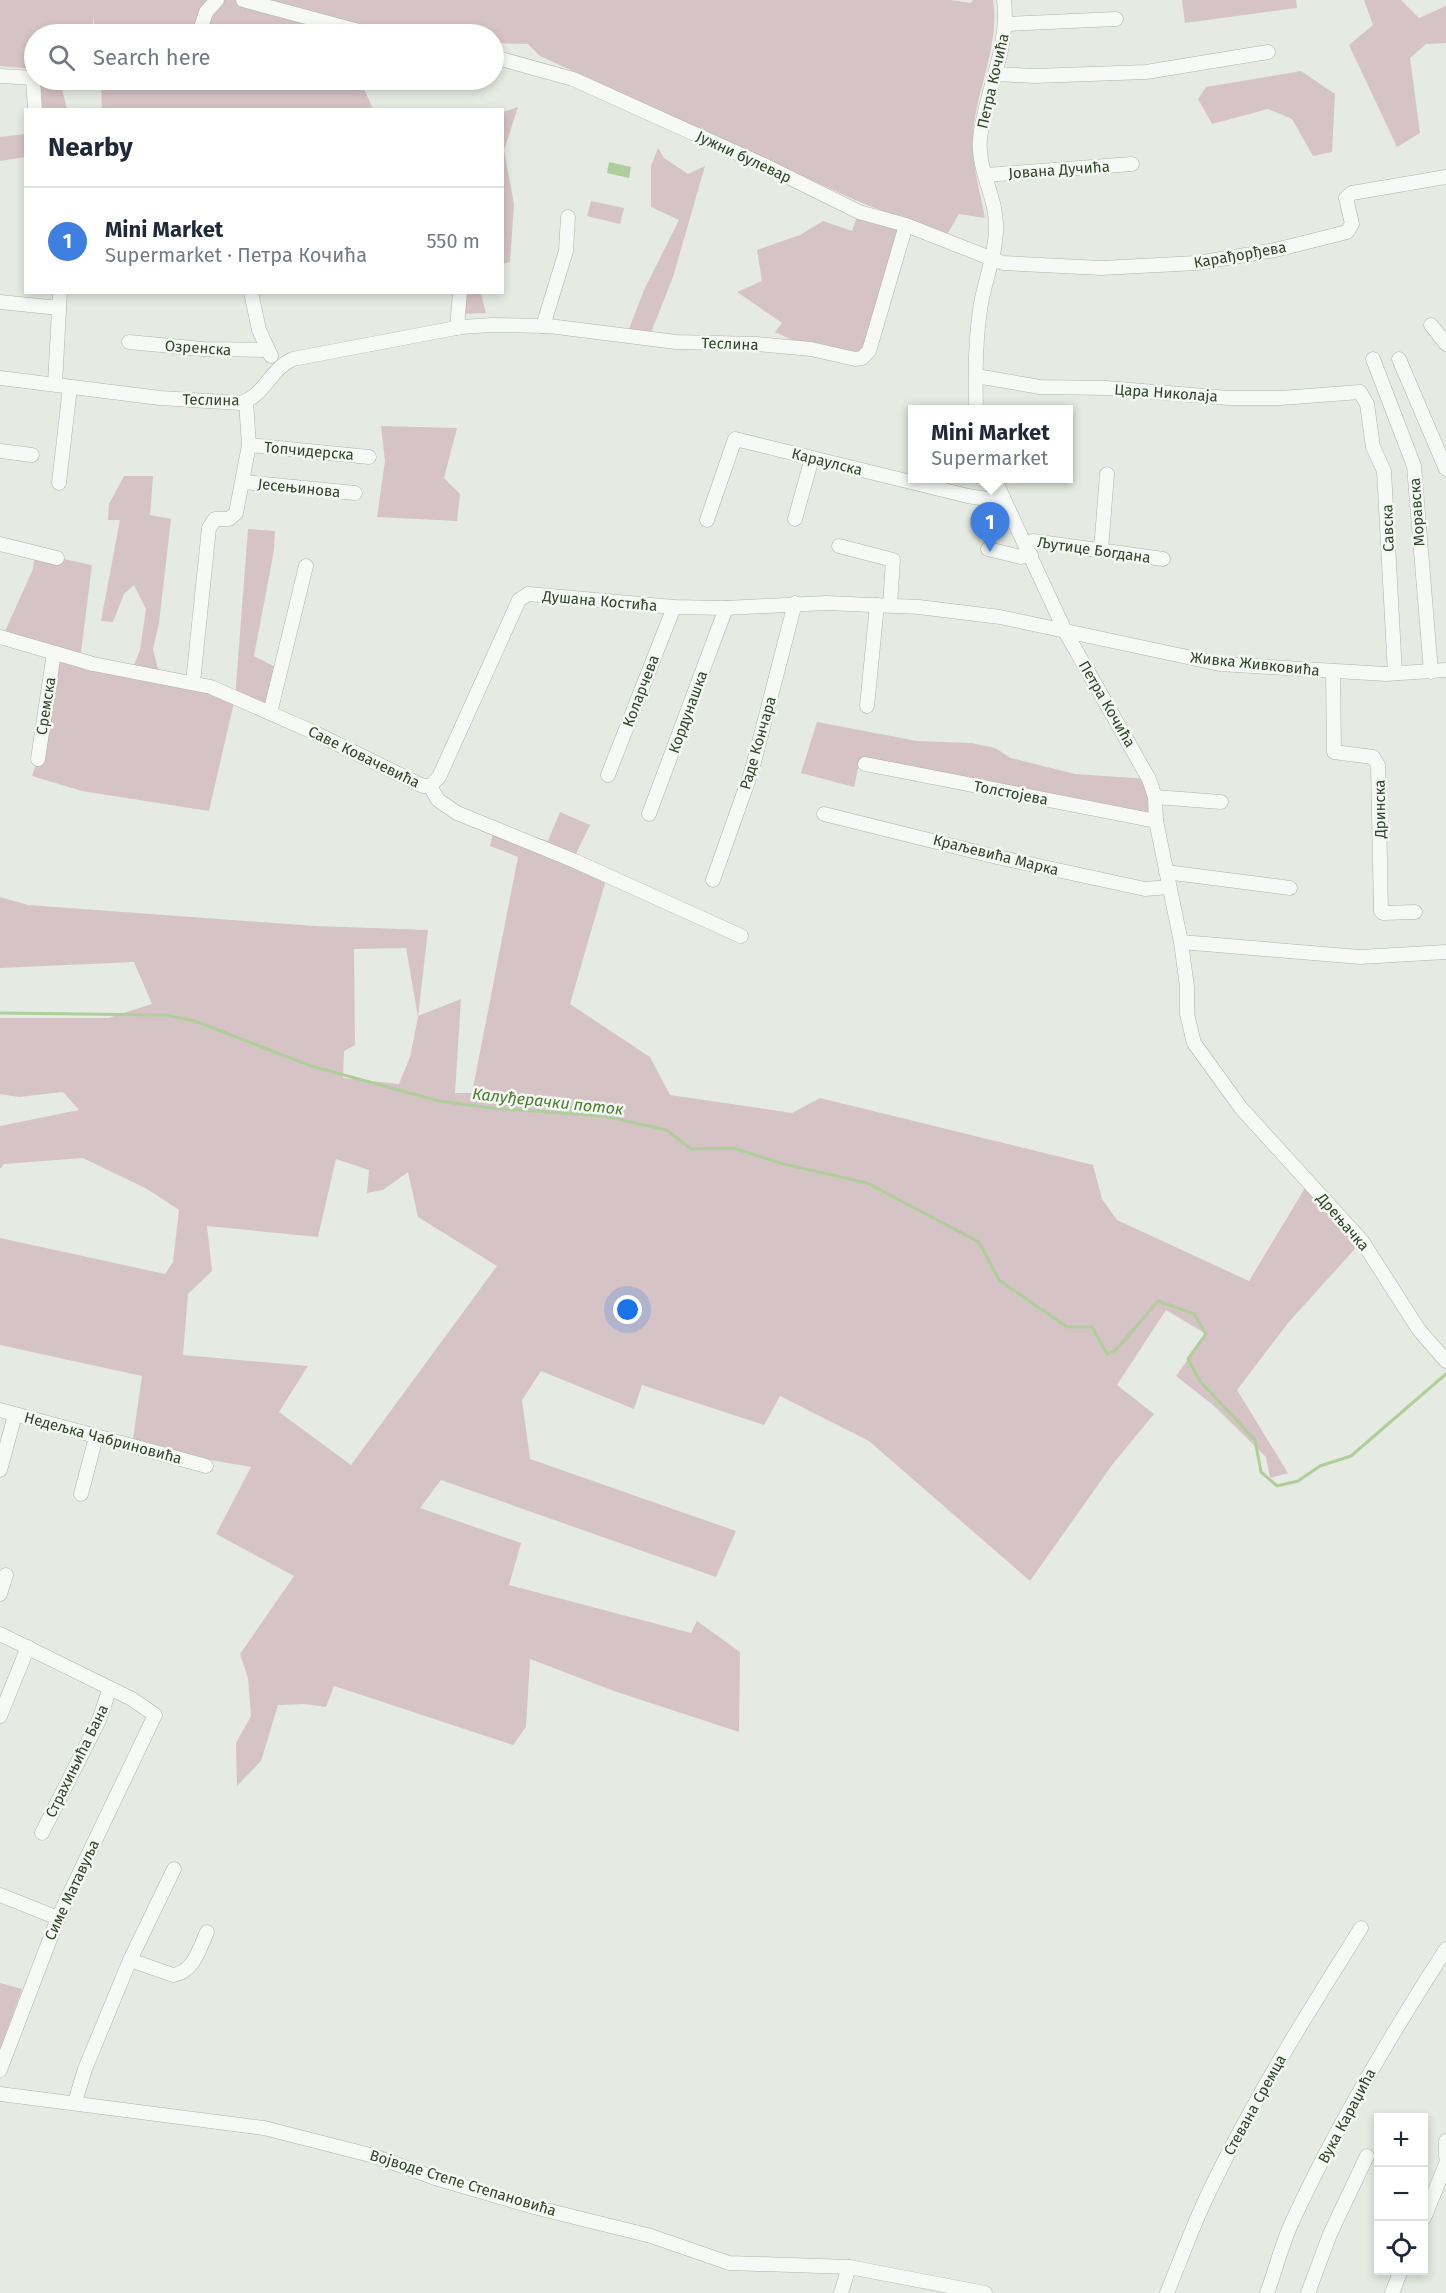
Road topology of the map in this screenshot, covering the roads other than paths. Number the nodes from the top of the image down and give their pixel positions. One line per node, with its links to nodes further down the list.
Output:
1 (217, 0): 5 (street)
2 (243, 0): 6 (street)
3 (1004, 0): 7 (street, Петра Кочића)
4 (1116, 19): 7 (street)
5 (202, 24)
6 (333, 24)
7 (1006, 24): 10 (street, Петра Кочића)
8 (1268, 52): 10 (street)
9 (504, 60): 19 (street, Јужни булевар)
10 (996, 74): 16 (street, Петра Кочића)
11 (0, 76): 12 (street)
12 (24, 77)
13 (35, 90): 14 (street)
14 (36, 108)
15 (1132, 164): 16 (street, Јована Дучића)
16 (986, 175): 20 (street, Петра Кочића)
17 (1446, 177): 20 (street, Карађорђева)
18 (568, 217): 27 (street)
19 (906, 225): 20 (street, Јужни булевар); 27 (street, Теслина)
20 (993, 260): 35 (street, Петра Кочића)
21 (60, 294): 25 (street)
22 (251, 294): 31 (street)
23 (460, 294): 28 (street)
24 (0, 302): 25 (street)
25 (58, 308): 37 (street)
26 (1431, 325): 30 (street)
27 (543, 326): 28 (street, Теслина)
28 (457, 328): 34 (street, Теслина)
29 (129, 342): 31 (street, Озренска)
30 (1446, 344)
31 (267, 350): 34 (street)
32 (1373, 359): 75 (street, Моравска)
33 (1399, 359): 47 (street)
34 (278, 368): 40 (street, Теслина)
35 (976, 376): 39 (street, Цара Николаја); 41 (street, Петра Кочића)
36 (0, 378): 37 (street, Теслина)
37 (55, 384): 38 (street, Теслина)
38 (70, 387): 40 (street, Теслина); 51 (street)
39 (1357, 391): 76 (street, Савска)
40 (246, 402): 42 (street)
41 (976, 405)
42 (249, 445): 45 (street, Топчидерска); 50 (street)
43 (0, 451): 44 (street)
44 (32, 455)
45 (369, 457)
46 (812, 458): 49 (street, Караулска); 56 (street); 57 (street, Караулска)
47 (1446, 469)
48 (1107, 474): 62 (street)
49 (908, 481)
50 (243, 482): 54 (street, Јесењинова); 77 (street)
51 (58, 483)
52 (915, 483): 55 (street, Караулска)
53 (997, 483): 55 (street, Петра Кочића)
54 (355, 493)
55 (1004, 497): 61 (street, Петра Кочића)
56 (795, 519)
57 (707, 520)
58 (0, 544): 63 (street)
59 (839, 546): 67 (street)
60 (988, 549): 61 (street, Љутице Богдана)
61 (1028, 549): 62 (street, Љутице Богдана); 70 (street, Петра Кочића)
62 (1101, 550): 64 (street, Љутице Богдана)
63 (57, 558)
64 (1163, 559)
65 (306, 566): 79 (street)
66 (795, 603): 67 (street, Душана Костића); 69 (street, Душана Костића); 90 (street, Раде Кончара)
67 (883, 605): 70 (street, Душана Костића); 78 (street)
68 (674, 607): 69 (street, Душана Костића); 82 (street, Коларчева); 83 (street, Душана Костића)
69 (726, 609): 86 (street, Кордунашка)
70 (1066, 633): 74 (street, Живка Живковића); 84 (street, Петра Кочића)
71 (0, 637): 72 (street, Саве Ковачевића)
72 (54, 653): 77 (street, Саве Ковачевића); 80 (street, Сремска)
73 (1446, 670): 75 (street, Живка Живковића)
74 (1333, 672): 76 (street, Живка Живковића); 93 (street, Дринска)
75 (1431, 672): 76 (street, Живка Живковића)
76 (1395, 673)
77 (193, 682): 79 (street, Саве Ковачевића)
78 (867, 706)
79 (270, 713): 83 (street, Саве Ковачевића)
80 (38, 759)
81 (865, 764): 88 (street, Толстојева)
82 (608, 776)
83 (430, 786): 94 (street, Саве Ковачевића)
84 (1155, 797): 85 (street); 88 (street, Петра Кочића)
85 (1221, 802)
86 (649, 814)
87 (824, 814): 91 (street, Краљевића Марка)
88 (1156, 821): 89 (street, Петра Кочића)
89 (1166, 872): 91 (street, Петра Кочића); 92 (street)
90 (712, 880)
91 (1169, 887): 95 (street, Петра Кочића)
92 (1290, 888)
93 (1415, 912)
94 (741, 936)
95 (1181, 942): 96 (street); 97 (street, Петра Кочића)
96 (1446, 952)
97 (1228, 1093): 98 (street, Дрењачка)
98 (1446, 1361)
99 (0, 1410): 100 (street, Недељка Чабриновића)
100 (15, 1415): 101 (street, Недељка Чабриновића); 103 (street)
101 (96, 1437): 102 (street, Недељка Чабриновића); 104 (street)
102 (206, 1466)
103 (0, 1470)
104 (81, 1494)
105 (6, 1575): 106 (street)
106 (0, 1594)
107 (0, 1634): 108 (street)
108 (28, 1647): 109 (street); 110 (street)
109 (110, 1688): 111 (street, Страхињића Бана); 114 (street, Симе Матавуља)
110 (0, 1716)
111 (42, 1833)
112 (174, 1869): 118 (street)
113 (0, 1894): 114 (street)
114 (58, 1918): 119 (street, Симе Матавуља)
115 (1362, 1928): 131 (street, Стевана Сремца)
116 (207, 1932): 118 (street)
117 (1446, 1949): 132 (street, Вука Караџића)
118 (130, 1960): 121 (street)
119 (0, 2070)
120 (0, 2094): 121 (street, Војводе Степе Степановића)
121 (75, 2102): 127 (street, Војводе Степе Степановића)
122 (1446, 2141): 124 (street)
123 (1367, 2156): 133 (street)
124 (1446, 2156)
125 (1446, 2164): 126 (street)
126 (1428, 2208)
127 (849, 2267): 129 (street); 130 (street, Војводе Степе Степановића)
128 (1399, 2275): 134 (street)
129 (841, 2293)
130 (985, 2293)
131 (1167, 2293)
132 (1267, 2293)
133 (1308, 2293)
134 (1392, 2293)

